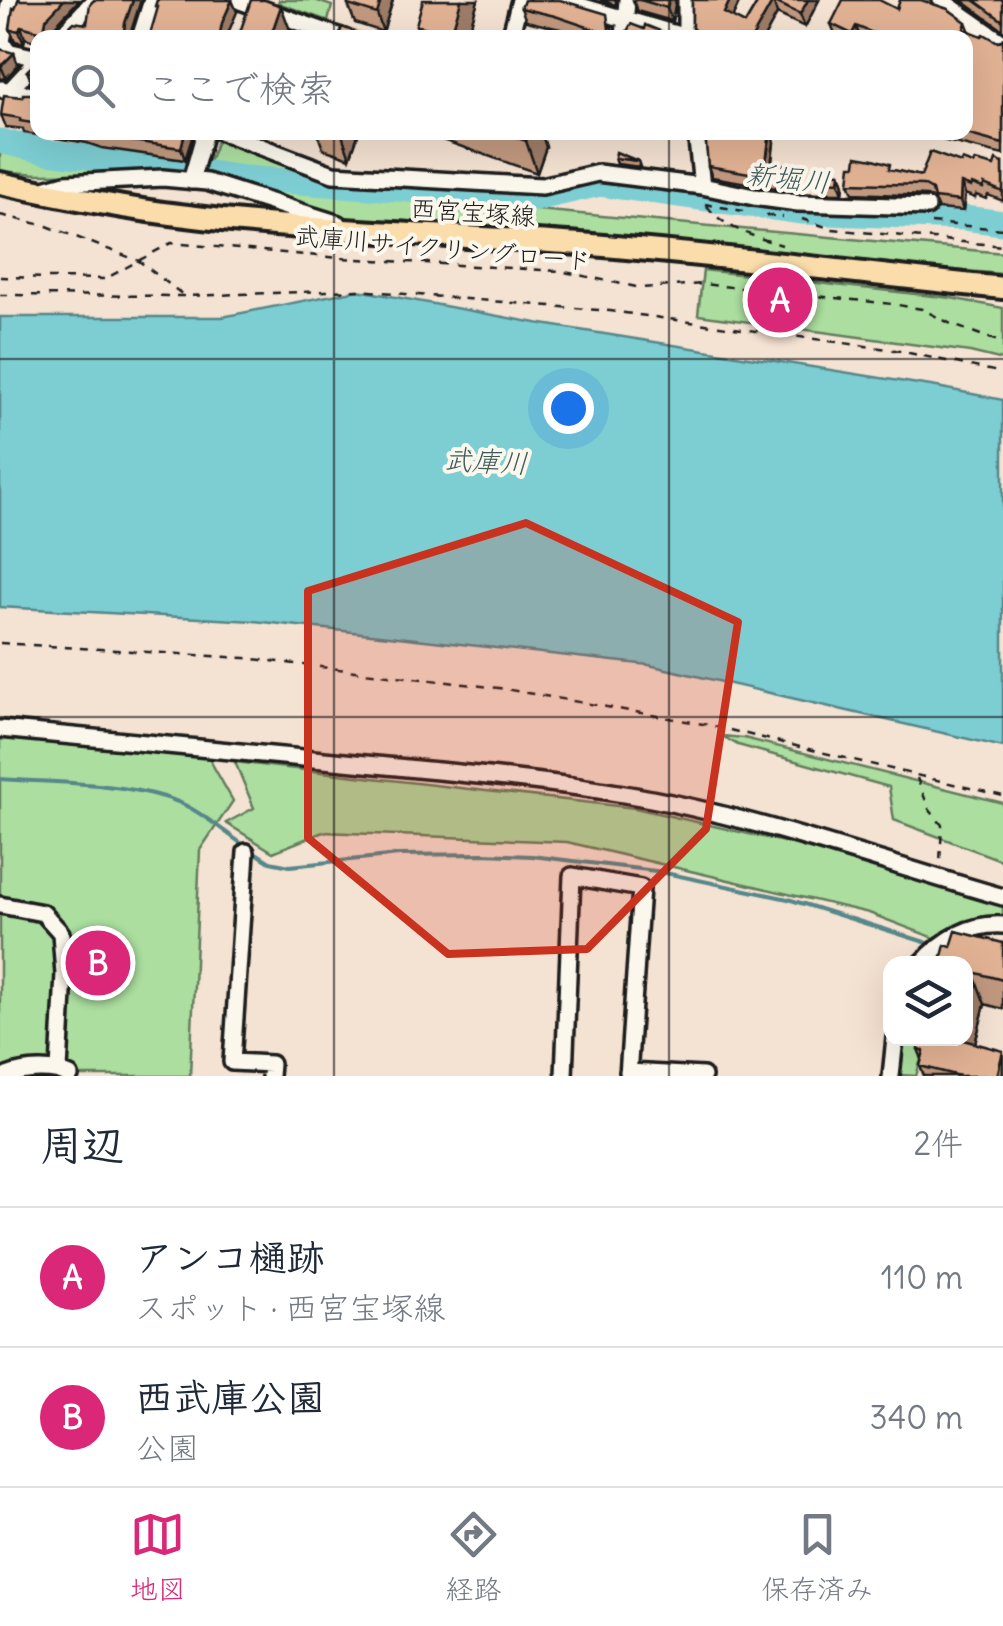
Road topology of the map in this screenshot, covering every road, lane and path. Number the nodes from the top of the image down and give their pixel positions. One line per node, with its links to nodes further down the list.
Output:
1 (10, 0): 20 (street)
2 (94, 0): 12 (street)
3 (152, 0): 13 (street)
4 (520, 0): 15 (street)
5 (560, 0): 10 (street)
6 (627, 0): 10 (street)
7 (686, 0): 18 (street)
8 (942, 0): 19 (street)
9 (247, 2): 11 (street); 14 (street)
10 (626, 19): 16 (street); 17 (street)
11 (244, 24)
12 (66, 30)
13 (143, 30)
14 (322, 30)
15 (512, 30)
16 (625, 30)
17 (663, 30)
18 (686, 30)
19 (1003, 42)
20 (30, 57)
21 (30, 67): 22 (street)
22 (5, 90): 23 (street)
23 (30, 95)
24 (203, 140): 27 (street)
25 (243, 140): 30 (street)
26 (697, 140): 30 (street)
27 (190, 181): 29 (street); 34 (street)
28 (0, 183): 29 (main road, 西宮宝塚線)
29 (38, 191): 34 (main road, 西宮宝塚線)
30 (703, 194): 31 (street); 35 (path)
31 (927, 207)
32 (0, 215): 37 (path)
33 (798, 218): 36 (path)
34 (358, 230): 39 (main road, 西宮宝塚線)
35 (783, 246)
36 (1003, 246)
37 (139, 261): 38 (path, 武庫川サイクリングロード); 42 (path); 44 (path, 武庫川サイクリングロード)
38 (0, 277)
39 (944, 282): 40 (main road, 西宮宝塚線); 43 (main road, 西宮宝塚線)
40 (1003, 288)
41 (0, 295): 42 (path)
42 (185, 296): 45 (path)
43 (1003, 298)
44 (1003, 343)
45 (1003, 373)
46 (0, 643): 48 (path)
47 (0, 729): 51 (street)
48 (917, 776): 49 (path); 51 (path)
49 (1003, 796)
50 (246, 852): 60 (street)
51 (939, 879): 52 (street)
52 (1003, 898)
53 (0, 905): 57 (street)
54 (1003, 925): 55 (street)
55 (931, 956)
56 (894, 1046): 63 (street)
57 (64, 1073): 59 (street)
58 (628, 1074): 61 (street); 62 (street)
59 (7, 1076)
60 (270, 1076)
61 (564, 1076)
62 (704, 1076)
63 (891, 1076)

